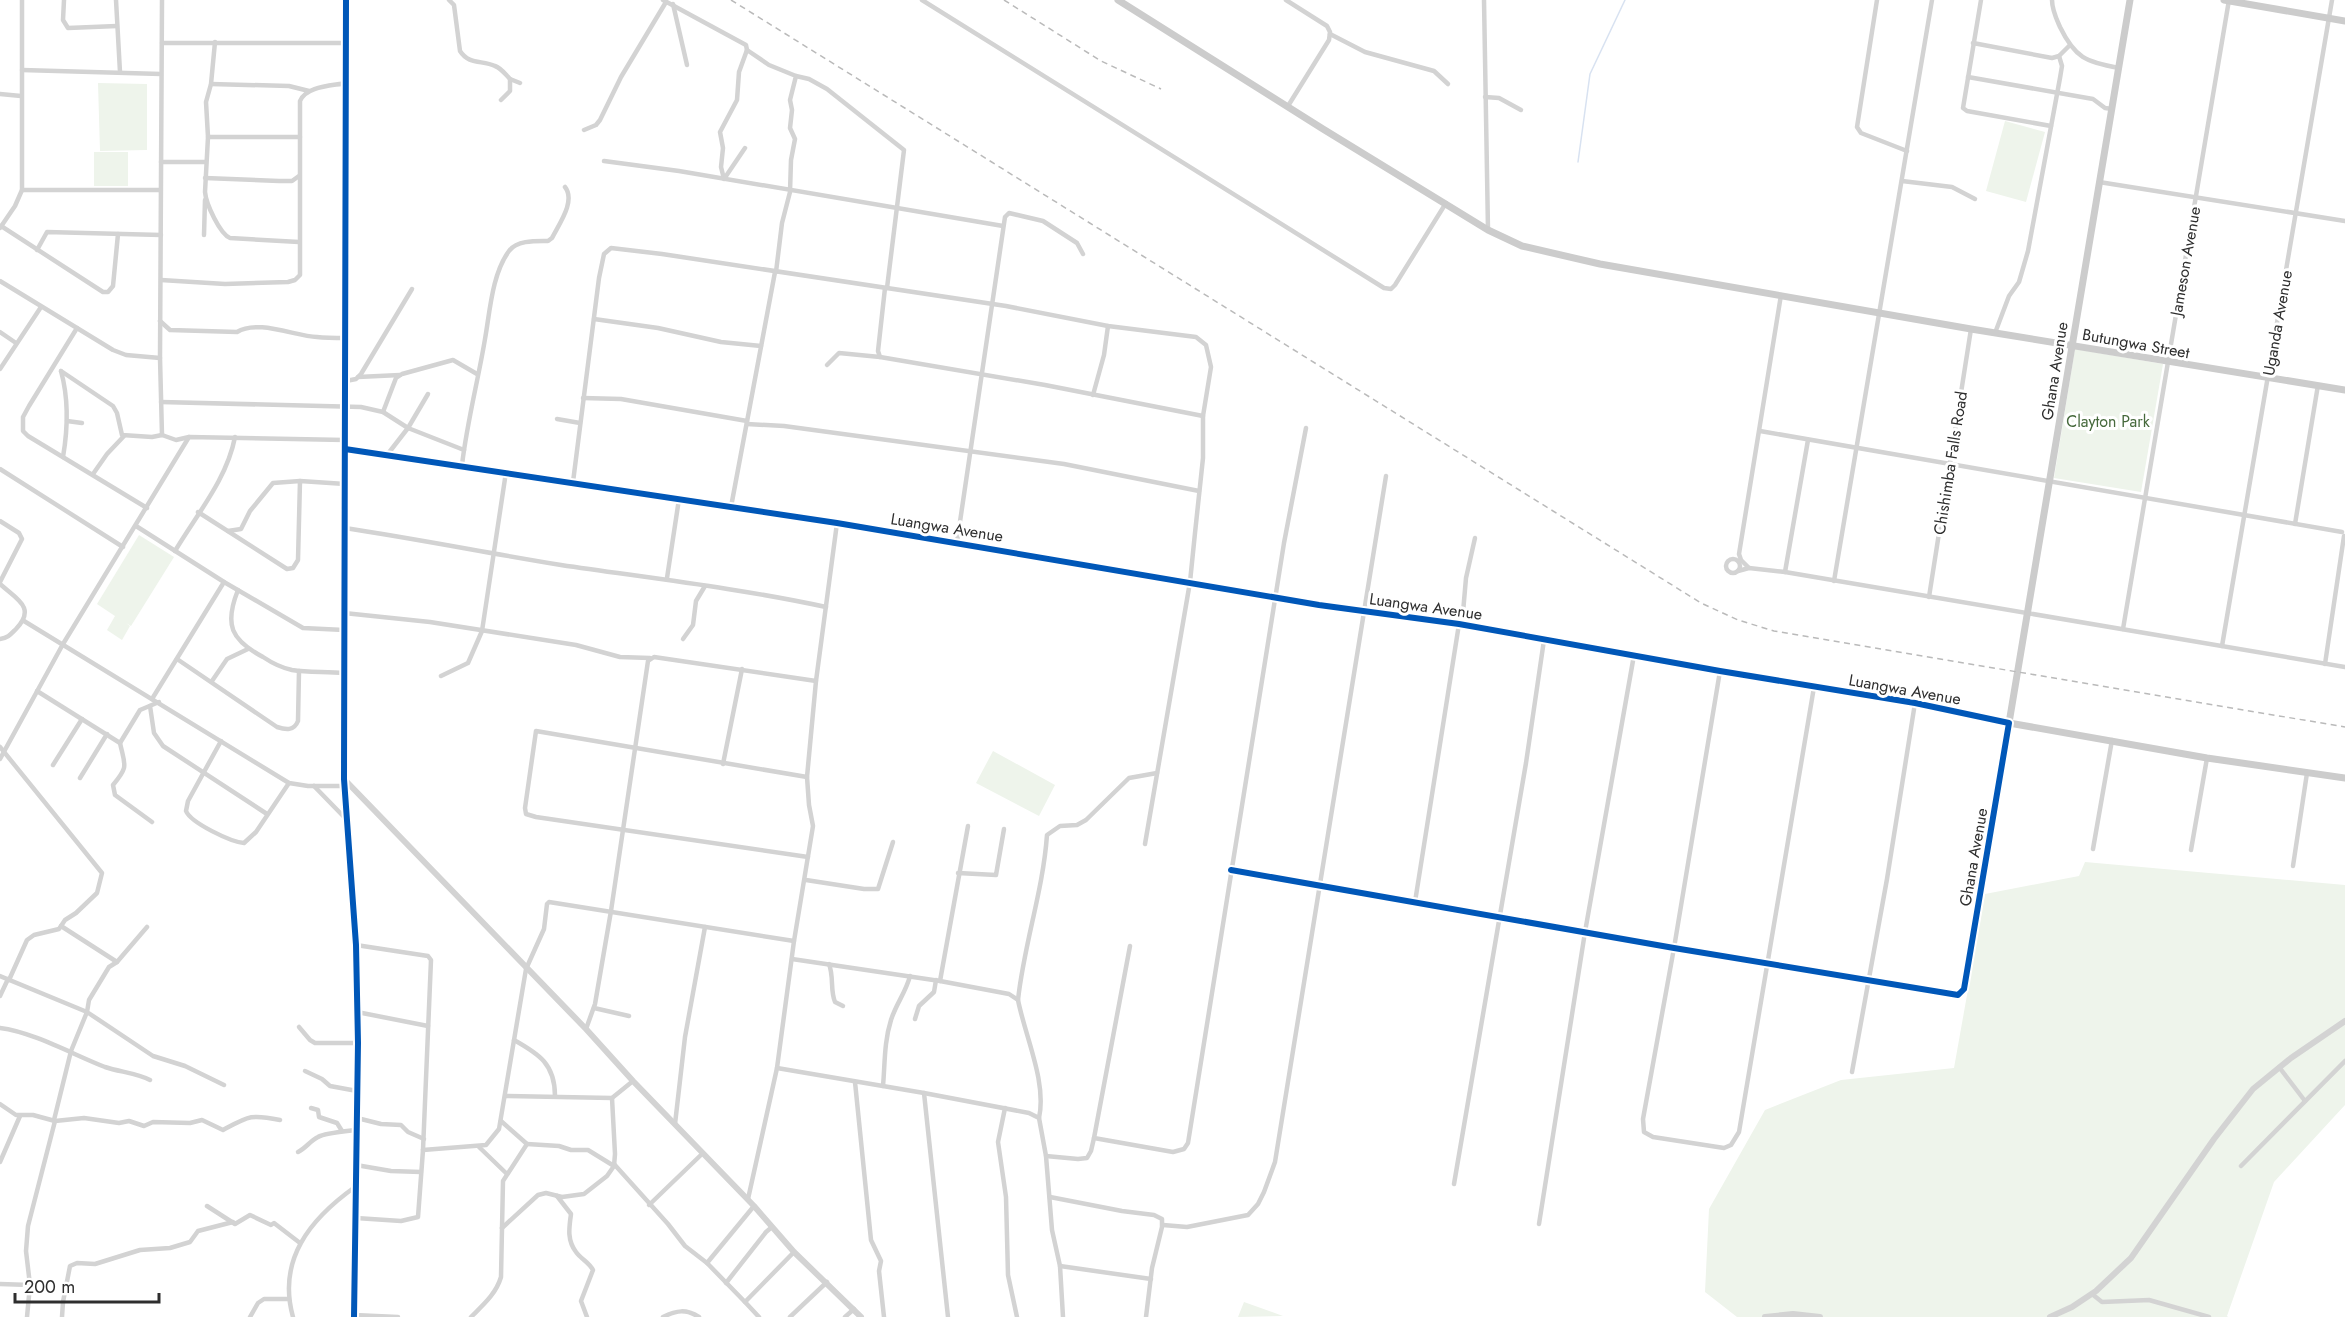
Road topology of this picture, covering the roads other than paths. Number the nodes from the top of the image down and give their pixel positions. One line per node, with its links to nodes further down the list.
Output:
1 (21, 0): 34 (street)
2 (64, 0): 23 (street)
3 (116, 0): 23 (street)
4 (162, 0): 26 (street)
5 (346, 0): 27 (street)
6 (449, 0): 39 (street)
7 (922, 0): 74 (street)
8 (1118, 0): 50 (main road, Butungwa Street)
9 (1286, 0): 24 (street)
10 (1484, 0): 48 (street)
11 (1877, 0): 58 (street)
12 (1932, 0): 58 (street)
13 (1981, 0): 28 (street)
14 (2052, 0): 29 (street)
15 (2130, 0): 33 (main road, Ghana Avenue)
16 (2224, 0): 17 (main road)
17 (2229, 0): 21 (main road); 72 (street, Jameson Avenue)
18 (2332, 0): 21 (street, Uganda Avenue)
19 (665, 1): 20 (street); 54 (street)
20 (673, 4): 30 (street); 32 (street)
21 (2329, 18): 22 (main road); 76 (street, Uganda Avenue)
22 (2345, 21)
23 (117, 26): 35 (street)
24 (1330, 34): 43 (street); 50 (street)
25 (215, 42): 26 (street); 27 (street); 42 (street)
26 (162, 43): 36 (street)
27 (346, 43): 40 (street)
28 (1973, 43): 31 (street); 38 (street)
29 (2069, 46): 31 (street); 33 (street)
30 (747, 50): 37 (street); 64 (street)
31 (2059, 56): 45 (street)
32 (687, 65)
33 (2119, 68): 51 (main road, Ghana Avenue)
34 (22, 70): 35 (street); 47 (street)
35 (120, 72): 36 (street)
36 (161, 74): 60 (street)
37 (796, 76): 70 (street); 75 (street)
38 (1968, 77): 45 (street); 53 (street)
39 (510, 79): 41 (street); 49 (street)
40 (346, 82): 44 (street); 103 (street)
41 (520, 83)
42 (212, 84): 44 (street); 55 (street)
43 (1448, 84)
44 (309, 91): 56 (street)
45 (2057, 93): 51 (street); 53 (street)
46 (0, 94): 47 (street)
47 (21, 96): 68 (street)
48 (1485, 97): 52 (street); 80 (street)
49 (501, 100)
50 (1288, 106): 74 (main road, Butungwa Street)
51 (2112, 109): 66 (main road, Ghana Avenue)
52 (1521, 110)
53 (2051, 126): 102 (street)
54 (584, 130)
55 (207, 137): 56 (street); 61 (street)
56 (300, 137): 62 (street)
57 (745, 148): 64 (street)
58 (1907, 150): 65 (street)
59 (604, 161): 64 (street)
60 (161, 162): 61 (street); 69 (street)
61 (205, 162): 63 (street)
62 (300, 176): 63 (street); 84 (street)
63 (205, 178): 71 (street)
64 (724, 179): 70 (street)
65 (1902, 181): 73 (street); 95 (street)
66 (2099, 182): 72 (street); 105 (main road, Ghana Avenue)
67 (565, 186): 114 (street)
68 (22, 190): 69 (street); 79 (street)
69 (160, 190): 82 (street)
70 (790, 192): 75 (street); 87 (street)
71 (206, 197): 83 (street); 84 (street)
72 (2196, 197): 76 (street); 109 (street, Jameson Avenue)
73 (1976, 199)
74 (1446, 203): 80 (main road, Butungwa Street)
75 (897, 209): 78 (street); 90 (street)
76 (2296, 213): 77 (street); 118 (street, Uganda Avenue)
77 (2345, 221)
78 (1002, 226): 86 (street); 93 (street)
79 (1, 227): 85 (street)
80 (1488, 230): 92 (main road, Butungwa Street)
81 (118, 234): 82 (street); 85 (street); 85 (street)
82 (161, 234): 88 (street)
83 (204, 236)
84 (299, 242): 88 (street)
85 (37, 250)
86 (1083, 254)
87 (776, 272): 90 (street); 96 (street); 106 (street)
88 (161, 280): 97 (street)
89 (0, 281): 94 (street)
90 (886, 288): 93 (street); 107 (street)
91 (412, 289): 117 (street)
92 (1781, 295): 95 (main road, Butungwa Street); 136 (street)
93 (991, 304): 98 (street); 115 (street)
94 (42, 307): 99 (street); 104 (street)
95 (1879, 311): 100 (main road, Butungwa Street); 143 (street)
96 (594, 319): 106 (street); 124 (street)
97 (160, 321): 103 (street); 108 (street)
98 (1108, 326): 123 (street); 128 (street)
99 (77, 328): 108 (street); 110 (street)
100 (1971, 329): 102 (main road, Butungwa Street); 149 (street, Chishimba Falls Road)
101 (0, 332): 104 (street)
102 (1995, 333): 105 (main road, Butungwa Street)
103 (346, 338): 119 (street)
104 (16, 343): 112 (street)
105 (2072, 345): 109 (main road, Butungwa Street); 156 (main road, Ghana Avenue)
106 (761, 346): 131 (street)
107 (880, 357): 111 (street); 115 (street)
108 (160, 358): 125 (street)
109 (2168, 362): 118 (main road, Butungwa Street); 161 (street, Jameson Avenue)
110 (56, 364): 113 (street); 148 (street)
111 (827, 365)
112 (0, 369)
113 (61, 371): 130 (street); 138 (street)
114 (477, 374): 116 (street); 145 (street)
115 (980, 374): 123 (street); 146 (street)
116 (401, 375): 117 (street); 127 (street)
117 (358, 377): 119 (street)
118 (2268, 377): 120 (main road, Butungwa Street); 165 (street, Uganda Avenue)
119 (346, 381): 126 (street)
120 (2318, 385): 121 (main road, Butungwa Street); 168 (street)
121 (2345, 390)
122 (428, 394): 134 (street)
123 (1093, 395): 128 (street)
124 (583, 398): 131 (street); 133 (street)
125 (161, 402): 126 (street); 137 (street)
126 (346, 407): 127 (street); 141 (street)
127 (383, 412): 134 (street)
128 (1203, 416): 159 (street)
129 (557, 419): 133 (street)
130 (67, 421): 132 (street); 148 (street)
131 (747, 422): 146 (street); 162 (street)
132 (82, 423)
133 (580, 423): 157 (street)
134 (408, 428): 145 (street); 147 (street)
135 (1306, 428): 189 (street)
136 (1760, 431): 142 (street); 178 (street)
137 (162, 435): 138 (street); 139 (street)
138 (124, 436): 153 (street)
139 (189, 437): 140 (street); 163 (street)
140 (235, 437): 141 (street); 164 (street)
141 (345, 440): 144 (street)
142 (1808, 440): 143 (street); 181 (street)
143 (1856, 448): 149 (street); 183 (street)
144 (345, 449): 147 (street, Luangwa Avenue); 158 (street)
145 (464, 450): 150 (street)
146 (971, 453): 159 (street); 174 (street)
147 (387, 454): 150 (street, Luangwa Avenue)
148 (63, 457): 153 (street)
149 (1949, 464): 156 (street); 190 (street, Chishimba Falls Road)
150 (462, 465): 152 (street, Luangwa Avenue)
151 (0, 469): 175 (street)
152 (506, 472): 157 (street, Luangwa Avenue); 177 (street)
153 (93, 474): 163 (street)
154 (1386, 476): 192 (street)
155 (300, 481): 158 (street); 171 (street); 171 (street)
156 (2049, 481): 161 (street); 194 (main road, Ghana Avenue)
157 (573, 482): 160 (street, Luangwa Avenue)
158 (345, 484): 170 (street)
159 (1199, 491): 185 (street)
160 (679, 498): 162 (street, Luangwa Avenue); 182 (street)
161 (2145, 498): 165 (street); 197 (street, Jameson Avenue)
162 (731, 507): 167 (street, Luangwa Avenue)
163 (147, 508): 169 (street)
164 (198, 512): 171 (street); 176 (street)
165 (2245, 515): 168 (street); 204 (street, Uganda Avenue)
166 (0, 521): 186 (street)
167 (837, 523): 174 (street, Luangwa Avenue); 191 (street)
168 (2295, 524): 172 (street)
169 (136, 526): 175 (street); 176 (street)
170 (345, 528): 177 (street); 193 (street)
171 (228, 531)
172 (2344, 533): 209 (street)
173 (1475, 538): 196 (street)
174 (957, 542): 185 (street, Luangwa Avenue)
175 (123, 547): 203 (street)
176 (175, 551): 184 (street)
177 (494, 553): 182 (street); 199 (street)
178 (1736, 558): 179 (street); 180 (street); 180 (street)
179 (1746, 566): 180 (street); 181 (street)
180 (1738, 571)
181 (1785, 572): 183 (street)
182 (667, 578): 187 (street)
183 (1834, 581): 190 (street)
184 (224, 582): 188 (street); 208 (street)
185 (1190, 582): 189 (street, Luangwa Avenue); 238 (street)
186 (0, 583): 195 (street)
187 (705, 586): 191 (street); 201 (street)
188 (238, 590): 198 (street); 205 (street)
189 (1277, 596): 192 (street, Luangwa Avenue); 258 (street)
190 (1929, 597): 194 (street)
191 (826, 607): 217 (street)
192 (1363, 611): 196 (street, Luangwa Avenue); 261 (street)
193 (344, 613): 198 (street); 199 (street)
194 (2027, 613): 197 (street); 225 (main road, Ghana Avenue)
195 (24, 621): 200 (street); 203 (street)
196 (1461, 624): 202 (street, Luangwa Avenue); 262 (street)
197 (2123, 629): 204 (street)
198 (344, 630): 214 (street)
199 (482, 631): 207 (street); 215 (street)
200 (0, 639)
201 (682, 639)
202 (1544, 640): 206 (street, Luangwa Avenue); 264 (street)
203 (63, 644): 219 (street); 220 (street)
204 (2222, 646): 209 (street)
205 (248, 649): 212 (street); 216 (street)
206 (1634, 655): 213 (street, Luangwa Avenue); 268 (street)
207 (650, 658): 211 (street); 231 (street)
208 (177, 659): 216 (street); 220 (street)
209 (2325, 664): 210 (street)
210 (2345, 667)
211 (742, 669): 217 (street); 235 (street)
212 (299, 671): 214 (street); 216 (street)
213 (1720, 671): 218 (street, Luangwa Avenue); 272 (street)
214 (344, 673): 243 (street)
215 (441, 676)
216 (212, 681)
217 (816, 681): 240 (street)
218 (1814, 687): 222 (street, Luangwa Avenue); 276 (street)
219 (37, 691): 224 (street); 232 (street)
220 (152, 699): 221 (street)
221 (159, 702): 223 (street); 228 (street)
222 (1915, 703): 225 (street, Luangwa Avenue); 282 (street)
223 (150, 706): 229 (street); 237 (street)
224 (82, 719): 226 (street); 236 (street)
225 (2009, 723): 227 (main road, Luangwa Avenue); 282 (street, Ghana Avenue)
226 (107, 734): 229 (street); 241 (street)
227 (2112, 740): 233 (main road, Luangwa Avenue); 254 (street)
228 (221, 741): 237 (street); 244 (street)
229 (120, 743): 248 (street)
230 (0, 747): 232 (street)
231 (636, 749): 235 (street); 251 (street); 251 (street)
232 (4, 752): 234 (street); 265 (street)
233 (2207, 758): 239 (main road, Luangwa Avenue); 255 (street)
234 (0, 759)
235 (723, 764): 240 (street)
236 (53, 765)
237 (203, 772): 246 (street); 246 (street)
238 (1157, 773): 253 (street); 284 (street)
239 (2307, 773): 242 (main road, Luangwa Avenue); 257 (street)
240 (807, 777): 256 (street)
241 (80, 778)
242 (2345, 778)
243 (344, 782): 245 (street); 247 (street); 277 (street)
244 (289, 783): 245 (street); 246 (street)
245 (314, 786): 247 (street)
246 (267, 814)
247 (347, 820): 270 (street)
248 (152, 822)
249 (968, 826): 259 (street)
250 (1004, 829): 259 (street)
251 (624, 831): 256 (street); 263 (street)
252 (893, 842): 260 (street)
253 (1145, 844)
254 (2093, 849)
255 (2192, 850)
256 (808, 857): 260 (street)
257 (2293, 866)
258 (1231, 870): 261 (street); 327 (street)
259 (958, 873): 281 (street)
260 (806, 880): 269 (street)
261 (1318, 887): 262 (street); 352 (street)
262 (1415, 902): 264 (street)
263 (611, 911): 267 (street); 277 (street); 286 (street)
264 (1498, 917): 268 (street); 341 (street)
265 (61, 926): 274 (street); 280 (street)
266 (147, 927): 274 (street)
267 (705, 927): 269 (street); 324 (street)
268 (1586, 932): 272 (street); 351 (street)
269 (794, 941): 273 (street)
270 (356, 945): 288 (street); 293 (street)
271 (1130, 946): 327 (street)
272 (1674, 948): 276 (street); 276 (street)
273 (792, 959): 275 (street); 301 (street)
274 (117, 962): 287 (street)
275 (830, 964): 279 (street); 285 (street)
276 (1768, 964): 282 (street)
277 (526, 969): 295 (street); 296 (street)
278 (0, 976): 280 (street)
279 (909, 976): 281 (street); 308 (street)
280 (8, 980): 283 (street); 287 (street)
281 (938, 980): 284 (street); 290 (street)
282 (1868, 981): 303 (street)
283 (0, 996)
284 (1018, 1000): 320 (street)
285 (843, 1005)
286 (594, 1008): 289 (street); 295 (street)
287 (87, 1012): 298 (street); 307 (street)
288 (357, 1012): 293 (street); 297 (street)
289 (629, 1016)
290 (915, 1019)
291 (2345, 1021): 300 (street)
292 (299, 1026): 297 (street)
293 (428, 1026): 328 (street)
294 (0, 1028): 298 (street)
295 (586, 1029): 305 (street)
296 (514, 1040): 311 (street); 312 (street)
297 (358, 1043): 309 (street)
298 (70, 1051): 304 (street); 321 (street)
299 (2345, 1061): 314 (street)
300 (2279, 1067): 314 (street); 364 (street)
301 (777, 1068): 306 (street); 345 (street)
302 (305, 1071): 309 (street)
303 (1852, 1072)
304 (150, 1080)
305 (633, 1081): 313 (street); 324 (street)
306 (855, 1082): 308 (street); 382 (street)
307 (225, 1085)
308 (883, 1086): 310 (street)
309 (357, 1091): 319 (street)
310 (924, 1093): 317 (street); 383 (street)
311 (506, 1096): 312 (street); 323 (street)
312 (555, 1096): 313 (street)
313 (612, 1098): 337 (street)
314 (2305, 1101): 338 (street)
315 (0, 1104): 318 (street)
316 (311, 1107): 326 (street)
317 (1005, 1108): 320 (street); 384 (street)
318 (20, 1116): 321 (street); 335 (street)
319 (357, 1118): 325 (street); 328 (street)
320 (1039, 1118): 334 (street)
321 (55, 1120): 322 (street); 363 (street)
322 (280, 1120)
323 (501, 1120): 329 (street); 330 (street)
324 (675, 1125): 333 (street)
325 (356, 1130): 326 (street); 336 (street)
326 (342, 1131): 332 (street)
327 (1094, 1138): 334 (street)
328 (424, 1139): 331 (street)
329 (526, 1144): 337 (street); 340 (street)
330 (479, 1147): 331 (street); 340 (street)
331 (423, 1150): 339 (street)
332 (298, 1152)
333 (703, 1153): 345 (street); 346 (street)
334 (1046, 1156): 344 (street)
335 (0, 1162)
336 (356, 1165): 339 (street); 342 (street)
337 (614, 1165): 343 (street); 346 (street)
338 (2241, 1166)
339 (421, 1172): 349 (street)
340 (507, 1174): 354 (street)
341 (1454, 1185)
342 (355, 1187): 349 (street); 355 (street)
343 (556, 1196): 354 (street); 375 (street)
344 (1050, 1197): 352 (street); 358 (street)
345 (748, 1199): 348 (street)
346 (649, 1205): 357 (street)
347 (207, 1206): 350 (street)
348 (754, 1206): 353 (street); 357 (street)
349 (356, 1218): 368 (street)
350 (232, 1222): 355 (street); 370 (street)
351 (1539, 1224)
352 (1162, 1226): 359 (street)
353 (772, 1227): 356 (street); 361 (street)
354 (502, 1228): 374 (street)
355 (300, 1243): 365 (street)
356 (794, 1252): 360 (street); 366 (street)
357 (707, 1263): 361 (street)
358 (1060, 1266): 359 (street); 385 (street)
359 (1150, 1280): 386 (street)
360 (827, 1282): 367 (street); 379 (street)
361 (726, 1283): 366 (street)
362 (0, 1284): 363 (street)
363 (30, 1285): 369 (street)
364 (2092, 1294): 389 (street); 390 (street)
365 (288, 1299): 371 (street); 372 (street)
366 (745, 1302): 378 (street)
367 (854, 1309): 380 (street); 381 (street)
368 (354, 1316): 373 (street)
369 (27, 1317)
370 (62, 1317)
371 (250, 1317)
372 (293, 1317)
373 (398, 1317)
374 (471, 1317)
375 (587, 1317)
376 (663, 1317): 377 (street)
377 (699, 1317)
378 (759, 1317)
379 (789, 1317)
380 (845, 1317)
381 (861, 1317)
382 (884, 1317)
383 (948, 1317)
384 (1017, 1317)
385 (1063, 1317)
386 (1146, 1317)
387 (1765, 1317): 388 (street)
388 (1820, 1317)
389 (2050, 1317)
390 (2209, 1317)

